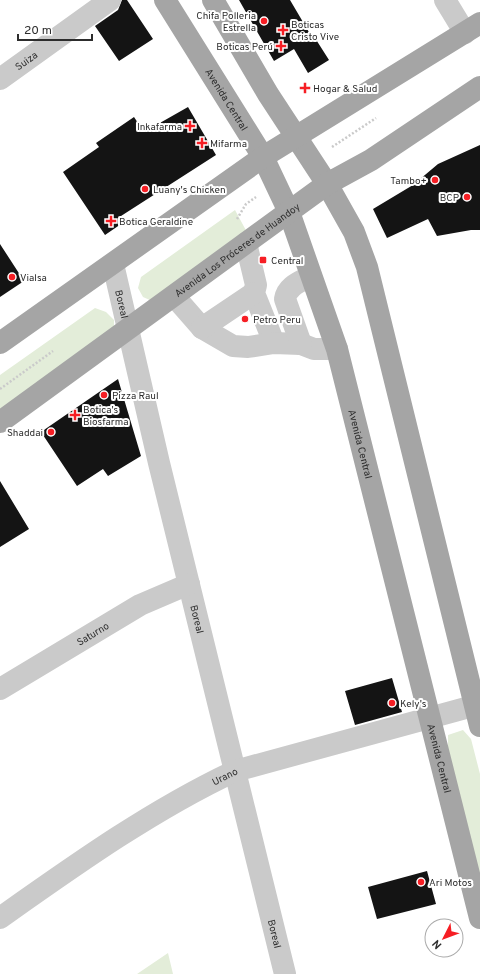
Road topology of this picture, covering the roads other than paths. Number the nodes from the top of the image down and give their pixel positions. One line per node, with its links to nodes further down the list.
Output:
1 (110, 0): 6 (street, Suiza)
2 (165, 0): 9 (main road, Avenida Central)
3 (213, 0): 8 (main road)
4 (445, 0): 5 (street)
5 (472, 28): 8 (main road)
6 (0, 78)
7 (480, 87): 10 (main road, Avenida Los Próceres de Huandoy)
8 (296, 138): 9 (main road); 10 (main road)
9 (263, 157): 11 (main road, Avenida Central); 13 (main road)
10 (327, 184): 11 (main road, Avenida Los Próceres de Huandoy); 26 (main road)
11 (289, 212): 12 (main road, Avenida Los Próceres de Huandoy); 14 (main road, Avenida Central)
12 (246, 243): 15 (street); 16 (main road, Avenida Los Próceres de Huandoy)
13 (113, 264): 18 (street, Boreal); 19 (main road)
14 (311, 276): 21 (street); 22 (main road, Avenida Central)
15 (254, 293): 17 (street); 20 (street)
16 (174, 296): 17 (street); 18 (main road, Avenida Los Próceres de Huandoy)
17 (202, 328): 20 (street)
18 (127, 330): 23 (main road, Avenida Los Próceres de Huandoy); 24 (street, Boreal)
19 (0, 343)
20 (274, 343): 21 (street)
21 (301, 344): 22 (street)
22 (337, 349): 27 (main road, Avenida Central)
23 (0, 422)
24 (189, 584): 25 (street, Saturno); 28 (street, Boreal)
25 (0, 689)
26 (478, 712): 27 (street, Urano)
27 (430, 719): 28 (street, Urano); 30 (main road, Avenida Central)
28 (235, 771): 29 (street, Urano); 31 (street, Boreal)
29 (0, 918)
30 (480, 918)
31 (285, 974)

